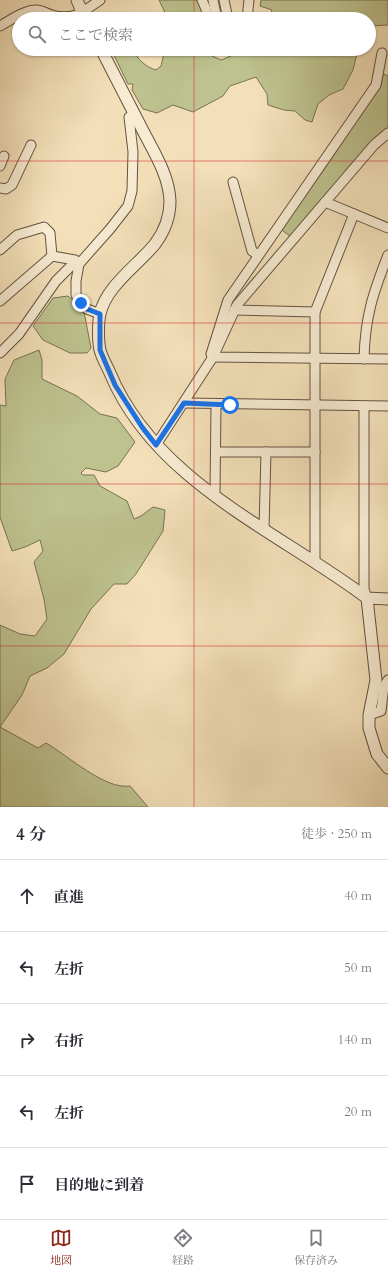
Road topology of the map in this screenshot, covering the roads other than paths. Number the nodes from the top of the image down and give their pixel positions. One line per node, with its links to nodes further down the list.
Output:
1 (36, 0): 8 (street)
2 (77, 0): 11 (street)
3 (100, 0): 12 (street)
4 (202, 0): 13 (street)
5 (213, 0): 14 (street)
6 (249, 0): 16 (street)
7 (226, 1): 15 (street)
8 (37, 10): 9 (street); 10 (street)
9 (30, 12)
10 (44, 12)
11 (82, 12)
12 (88, 12)
13 (206, 12)
14 (216, 12)
15 (227, 12)
16 (248, 12)
17 (12, 18): 18 (street)
18 (0, 26)
19 (382, 53): 32 (street)
20 (105, 56): 21 (street)
21 (134, 114): 35 (street); 39 (street)
22 (388, 133): 28 (street)
23 (31, 145): 27 (street)
24 (4, 156): 25 (street)
25 (0, 166)
26 (233, 182): 32 (street)
27 (0, 188)
28 (325, 202): 29 (street); 37 (street)
29 (354, 214): 30 (street); 38 (street)
30 (388, 228)
31 (0, 250): 34 (street)
32 (258, 255): 41 (street)
33 (388, 255): 43 (street)
34 (52, 256): 35 (street); 36 (street)
35 (79, 264): 39 (street); 40 (street)
36 (0, 301)
37 (234, 310): 38 (street); 41 (street)
38 (315, 312): 42 (street)
39 (100, 314): 50 (street)
40 (0, 353)
41 (213, 357): 42 (street); 45 (street)
42 (314, 359): 43 (street); 47 (street)
43 (364, 359): 44 (street)
44 (388, 359)
45 (184, 403): 46 (street); 50 (street)
46 (216, 405): 47 (street); 51 (street)
47 (314, 405): 48 (street); 53 (street)
48 (364, 406): 49 (street); 57 (street)
49 (388, 406)
50 (156, 445): 54 (street)
51 (216, 452): 52 (street); 54 (street)
52 (266, 452): 53 (street); 55 (street)
53 (315, 452): 56 (street)
54 (213, 495): 55 (street)
55 (264, 529): 56 (street)
56 (315, 562): 57 (street)
57 (367, 598): 58 (street); 60 (street)
58 (388, 599)
59 (388, 680): 60 (street)
60 (369, 715): 61 (street)
61 (388, 768)

